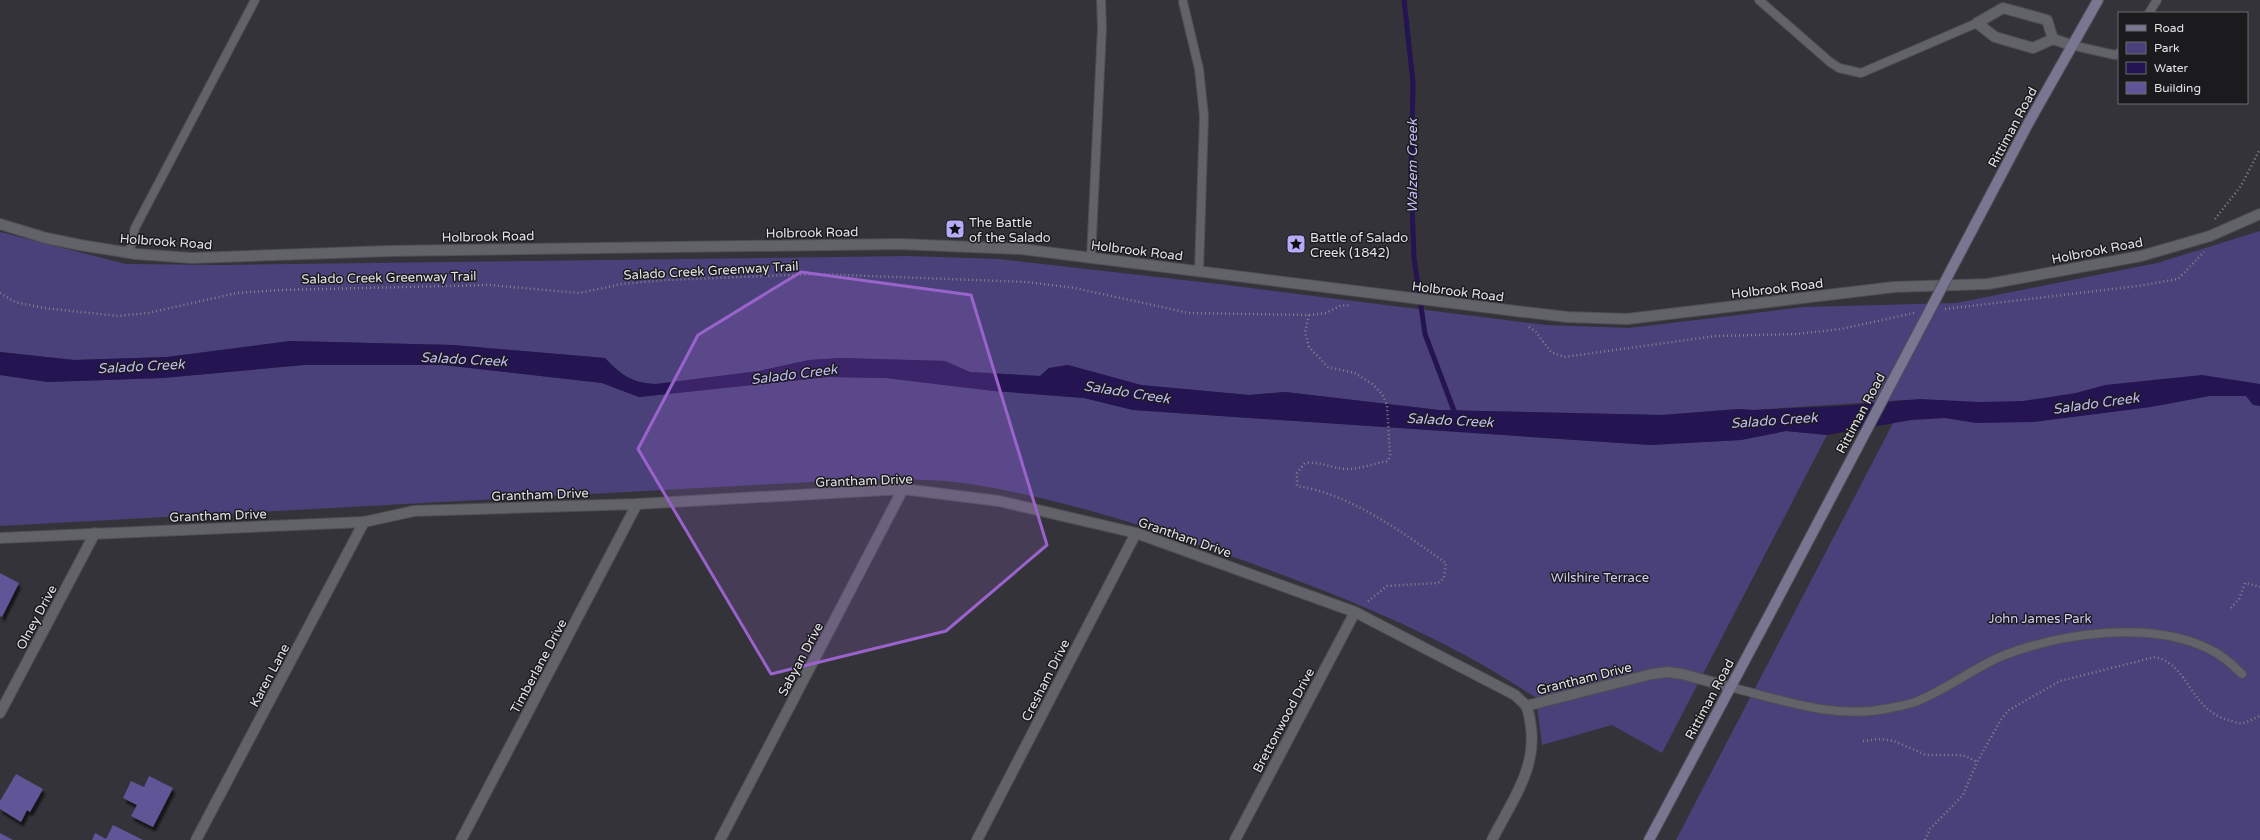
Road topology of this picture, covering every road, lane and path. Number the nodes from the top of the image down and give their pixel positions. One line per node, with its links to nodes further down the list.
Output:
1 (255, 0): 14 (lane)
2 (1101, 0): 15 (lane)
3 (1759, 0): 8 (lane)
4 (2098, 0): 10 (main road, Rittiman Road)
5 (2157, 0): 7 (lane)
6 (1183, 2): 16 (lane)
7 (2150, 12)
8 (1977, 24): 9 (street); 9 (street)
9 (2053, 39): 10 (street)
10 (2071, 45): 11 (lane); 34 (main road, Rittiman Road, bridge)
11 (2118, 54)
12 (2260, 214): 16 (street, Holbrook Road)
13 (0, 224): 14 (street, Holbrook Road)
14 (129, 253): 15 (street, Holbrook Road)
15 (1091, 258): 16 (street, Holbrook Road)
16 (1199, 271)
17 (0, 293): 22 (path, Salado Creek Greenway Trail)
18 (1354, 305): 22 (path, Salado Creek Greenway Trail)
19 (1964, 307): 20 (path)
20 (1942, 309)
21 (1920, 312): 23 (path)
22 (1309, 315): 32 (path)
23 (1521, 326)
24 (904, 489): 25 (street, Grantham Drive); 28 (street, Grantham Drive); 42 (street, Sabyan Drive)
25 (637, 504): 26 (street, Grantham Drive); 41 (street, Timberlane Drive)
26 (364, 522): 27 (street, Grantham Drive); 40 (street, Karen Lane)
27 (95, 533): 29 (street, Grantham Drive); 36 (street, Olney Drive)
28 (1136, 533): 32 (street, Grantham Drive); 43 (street, Cresham Drive)
29 (0, 538)
30 (2260, 587): 31 (path)
31 (2231, 608)
32 (1355, 612): 35 (street, Grantham Drive); 44 (street, Brettonwood Drive)
33 (2242, 674): 34 (lane)
34 (1730, 687): 35 (street, Grantham Drive); 46 (main road, Rittiman Road)
35 (1526, 706): 45 (street)
36 (0, 713)
37 (2260, 716): 39 (path)
38 (1862, 742): 39 (path)
39 (1977, 762): 47 (path)
40 (196, 840)
41 (461, 840)
42 (720, 840)
43 (977, 840)
44 (1235, 840)
45 (1492, 840)
46 (1649, 840)
47 (1925, 840)

